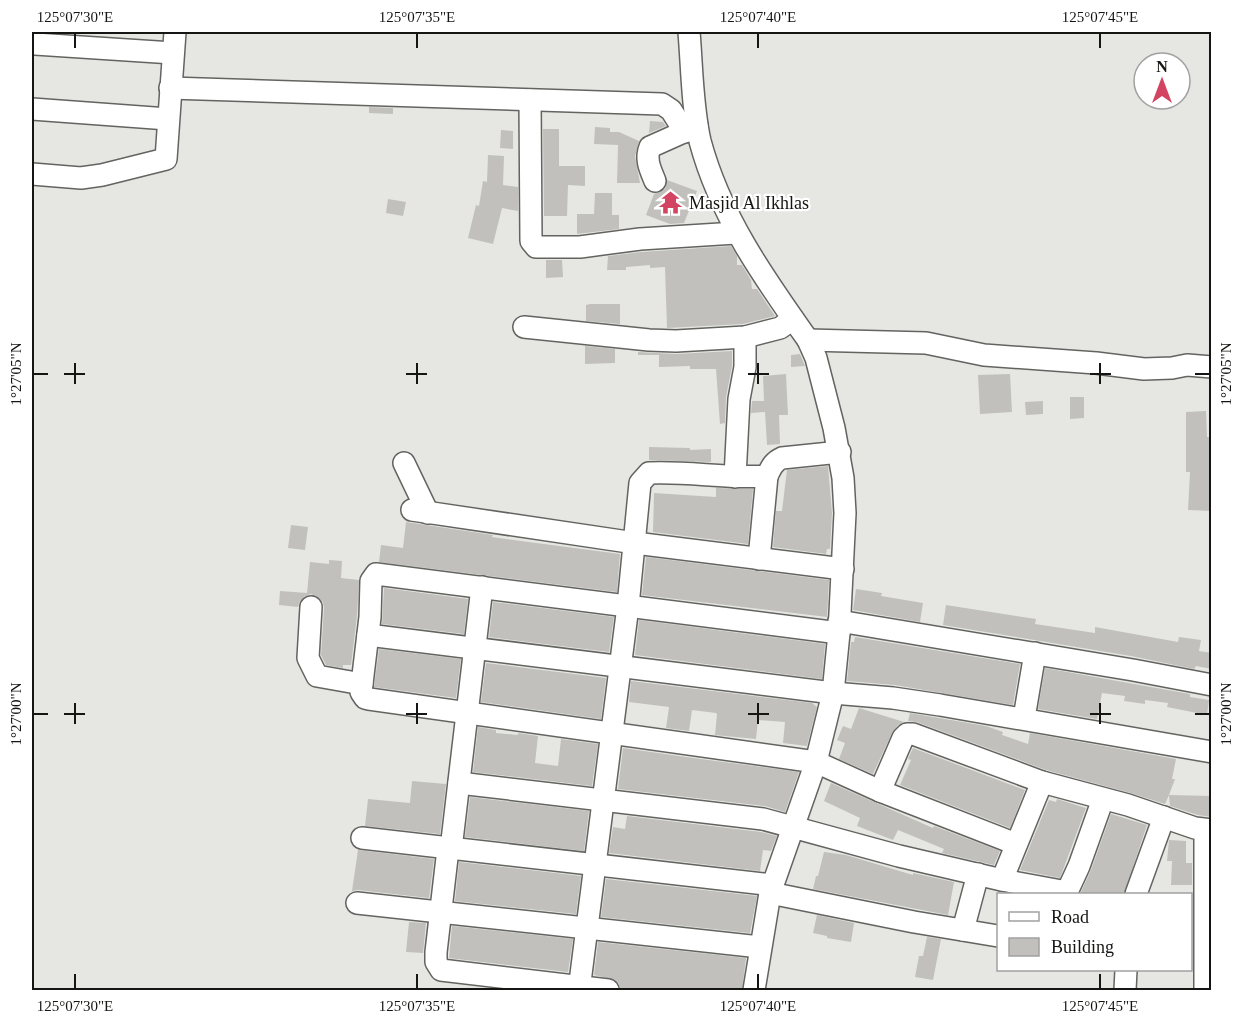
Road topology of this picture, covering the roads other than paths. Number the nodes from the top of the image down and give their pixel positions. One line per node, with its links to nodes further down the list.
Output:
1 (175, 32): 4 (street)
2 (689, 32): 9 (street)
3 (35, 44): 4 (street)
4 (173, 53): 5 (street)
5 (170, 88): 6 (street); 8 (street)
6 (530, 100): 9 (street); 12 (street)
7 (32, 109): 8 (street)
8 (168, 118): 10 (street)
9 (691, 129): 11 (street); 12 (street)
10 (32, 174)
11 (655, 181)
12 (736, 232): 13 (street)
13 (793, 319): 15 (street); 16 (street)
14 (524, 327): 15 (street)
15 (745, 337): 20 (street)
16 (808, 340): 17 (street); 18 (street)
17 (1212, 367)
18 (840, 452): 21 (street); 24 (street)
19 (404, 463): 22 (street)
20 (735, 477): 21 (street); 22 (street)
21 (767, 477): 23 (street)
22 (635, 543): 23 (street); 26 (street)
23 (759, 559): 24 (street)
24 (843, 569): 28 (street)
25 (482, 587): 26 (street); 29 (street); 30 (street)
26 (628, 606): 28 (street); 32 (street)
27 (311, 607): 33 (street)
28 (839, 627): 31 (street); 35 (street)
29 (368, 635): 30 (street); 33 (street)
30 (474, 650): 32 (street); 36 (street)
31 (1035, 653): 34 (street); 37 (street)
32 (620, 668): 35 (street); 38 (street)
33 (362, 684): 36 (street)
34 (1212, 685)
35 (833, 693): 37 (street); 40 (street)
36 (467, 712): 38 (street); 42 (street)
37 (1024, 718): 39 (street)
38 (612, 733): 40 (street); 45 (street)
39 (1212, 752)
40 (816, 762): 43 (street); 47 (street)
41 (1042, 782): 43 (street); 44 (street); 50 (street)
42 (459, 783): 45 (street); 51 (street)
43 (880, 791): 50 (street)
44 (1103, 799): 46 (street); 56 (street)
45 (602, 802): 47 (street); 52 (street)
46 (1164, 817): 48 (street); 57 (street)
47 (795, 827): 53 (street); 55 (street)
48 (1208, 830): 69 (street)
49 (362, 838): 51 (street)
50 (1016, 844): 54 (street)
51 (449, 849): 52 (street); 59 (street)
52 (596, 863): 55 (street); 60 (street)
53 (978, 874): 54 (street); 61 (street)
54 (1002, 880): 56 (street)
55 (772, 889): 61 (street); 63 (street)
56 (1071, 893)
57 (1136, 893)
58 (357, 903): 59 (street)
59 (440, 912): 60 (street); 65 (street)
60 (587, 927): 63 (street); 65 (street)
61 (963, 930): 62 (street)
62 (997, 936)
63 (760, 947): 67 (street)
64 (1126, 971): 68 (street)
65 (579, 989): 66 (street)
66 (608, 990)
67 (754, 990)
68 (1125, 990)
69 (1206, 990)

